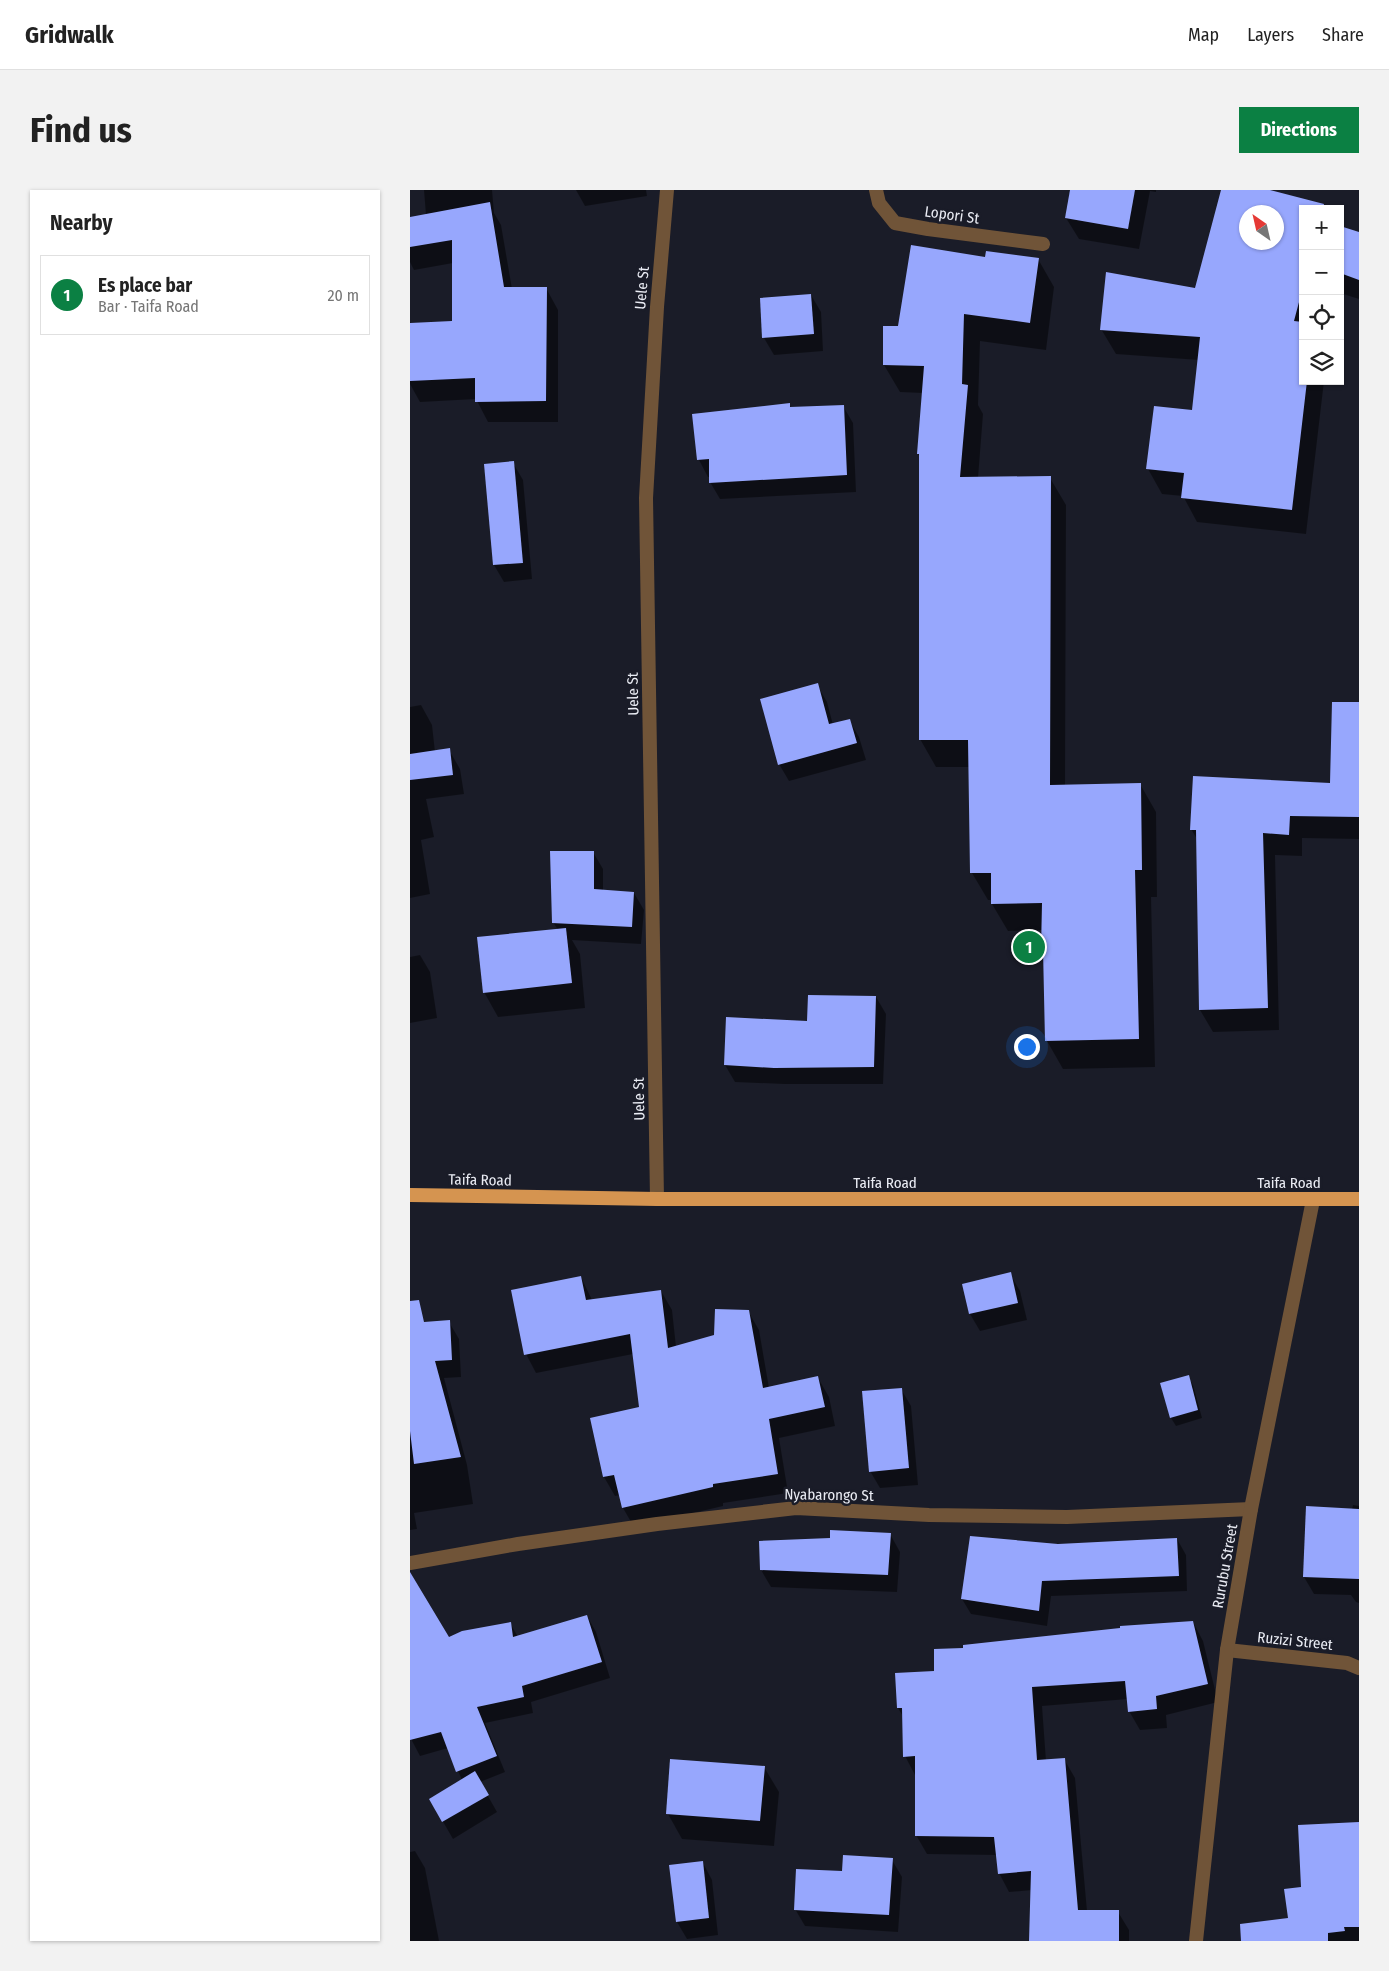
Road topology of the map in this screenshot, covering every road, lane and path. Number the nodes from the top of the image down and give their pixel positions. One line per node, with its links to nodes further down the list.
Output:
1 (667, 190): 5 (street, Uele St)
2 (876, 190): 3 (street, Lopori St)
3 (1043, 244)
4 (410, 1195): 5 (highway, Taifa Road)
5 (657, 1199): 7 (highway, Taifa Road)
6 (1359, 1199): 7 (highway, Taifa Road)
7 (1313, 1200): 8 (street, Rurubu Street)
8 (1251, 1509): 9 (street, Nyabarongo St); 10 (street, Rurubu Street)
9 (410, 1563)
10 (1227, 1650): 11 (street, Ruzizi Street); 12 (street, Rurubu Street)
11 (1359, 1668)
12 (1196, 1941)

